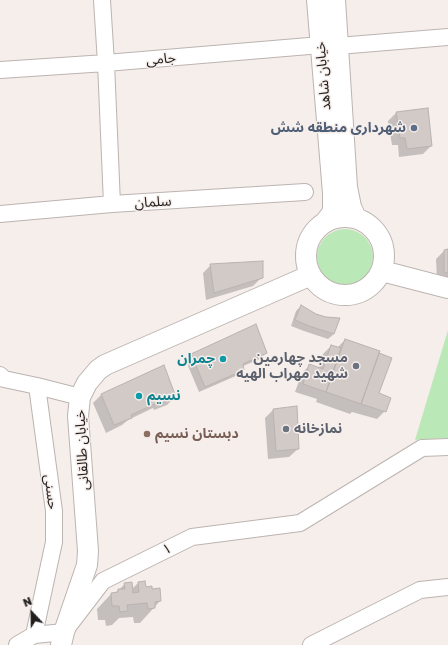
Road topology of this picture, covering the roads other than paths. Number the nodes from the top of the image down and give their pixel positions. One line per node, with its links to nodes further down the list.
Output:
1 (102, 0): 6 (street)
2 (317, 0): 5 (main road, خیابان شاهد)
3 (335, 0): 5 (main road, خیابان شاهد)
4 (448, 37): 5 (street, جامی)
5 (330, 46): 6 (street, جامی); 11 (main road, خیابان شاهد); 12 (main road, خیابان شاهد)
6 (106, 63): 7 (street, جامی); 9 (street)
7 (0, 70)
8 (306, 192): 9 (street, سلمان)
9 (112, 204): 10 (street, سلمان)
10 (0, 214)
11 (356, 218): 12 (main road); 13 (main road)
12 (326, 221): 14 (main road)
13 (382, 271): 14 (main road); 15 (main road)
14 (311, 275): 18 (main road, خیابان طالقانی)
15 (448, 288)
16 (0, 376): 17 (street)
17 (37, 386): 18 (street); 21 (street, حسنی)
18 (80, 397): 22 (main road, خیابان طالقانی)
19 (448, 447): 22 (street, ۱)
20 (448, 587): 24 (street)
21 (34, 635): 22 (street); 23 (street)
22 (63, 639)
23 (17, 645)
24 (311, 645)

